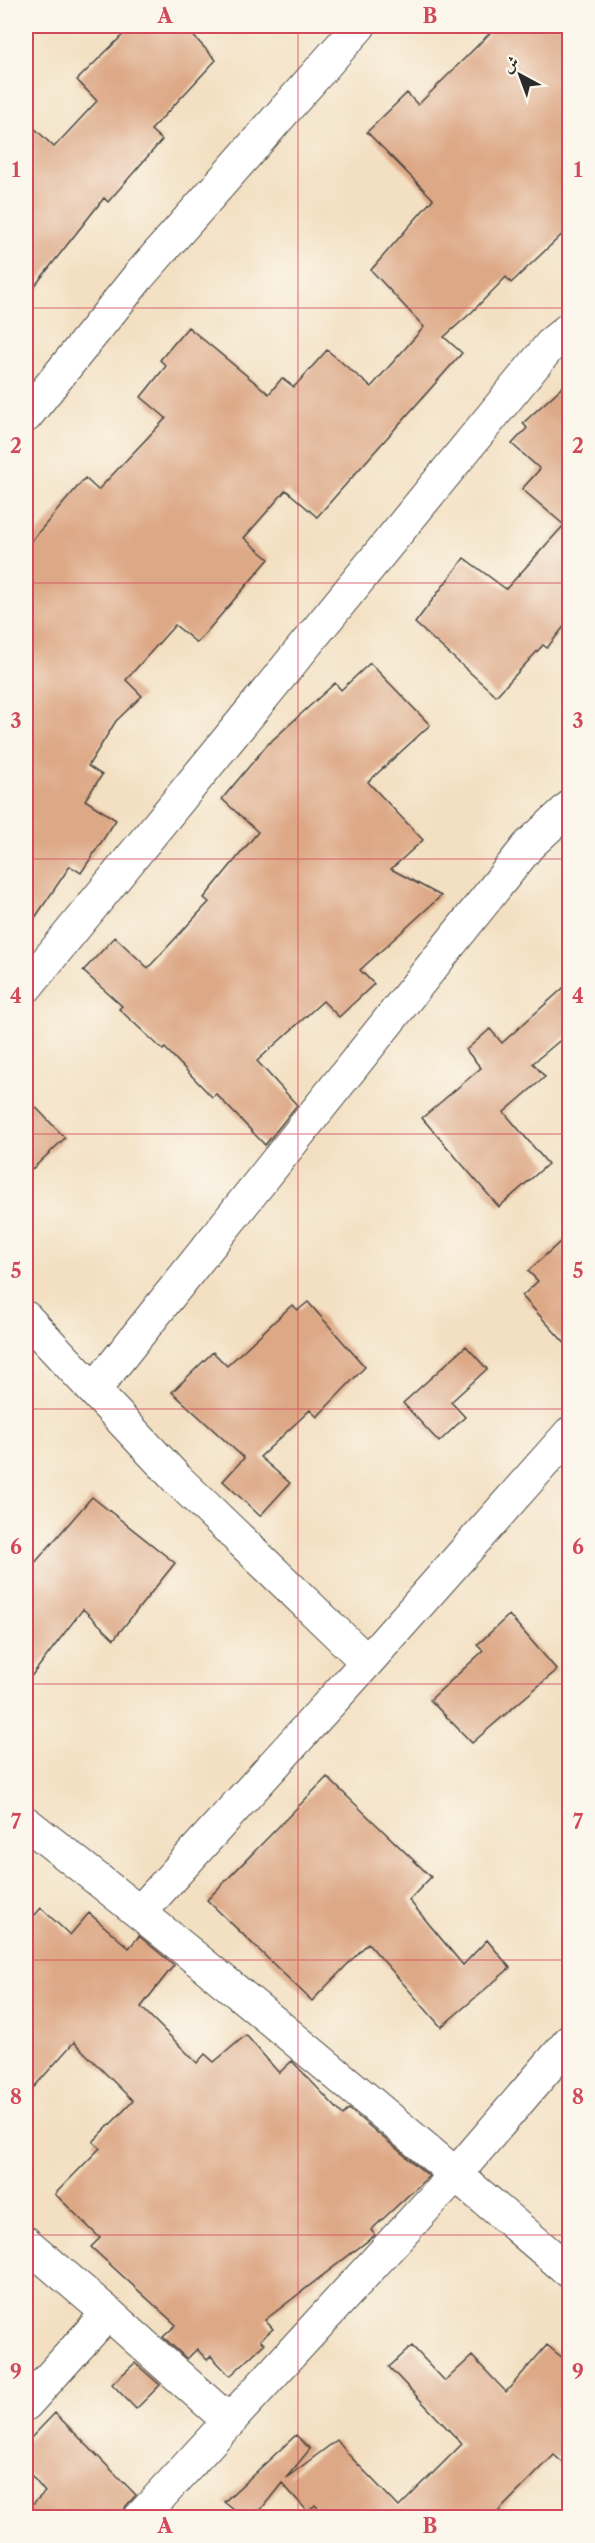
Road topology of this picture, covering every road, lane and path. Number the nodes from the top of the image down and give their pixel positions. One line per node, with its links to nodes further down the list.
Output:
1 (359, 26): 3 (street)
2 (570, 328): 5 (street)
3 (26, 416)
4 (570, 807): 7 (street)
5 (26, 987)
6 (26, 1318): 7 (street)
7 (94, 1390): 9 (street)
8 (570, 1433): 9 (street)
9 (367, 1662): 11 (street)
10 (26, 1823): 11 (street)
11 (140, 1912): 13 (street)
12 (570, 2041): 13 (street)
13 (456, 2174): 15 (street); 18 (street)
14 (26, 2243): 16 (street)
15 (570, 2272)
16 (108, 2313): 17 (street); 18 (street)
17 (26, 2404)
18 (230, 2422): 19 (street)
19 (141, 2517)

